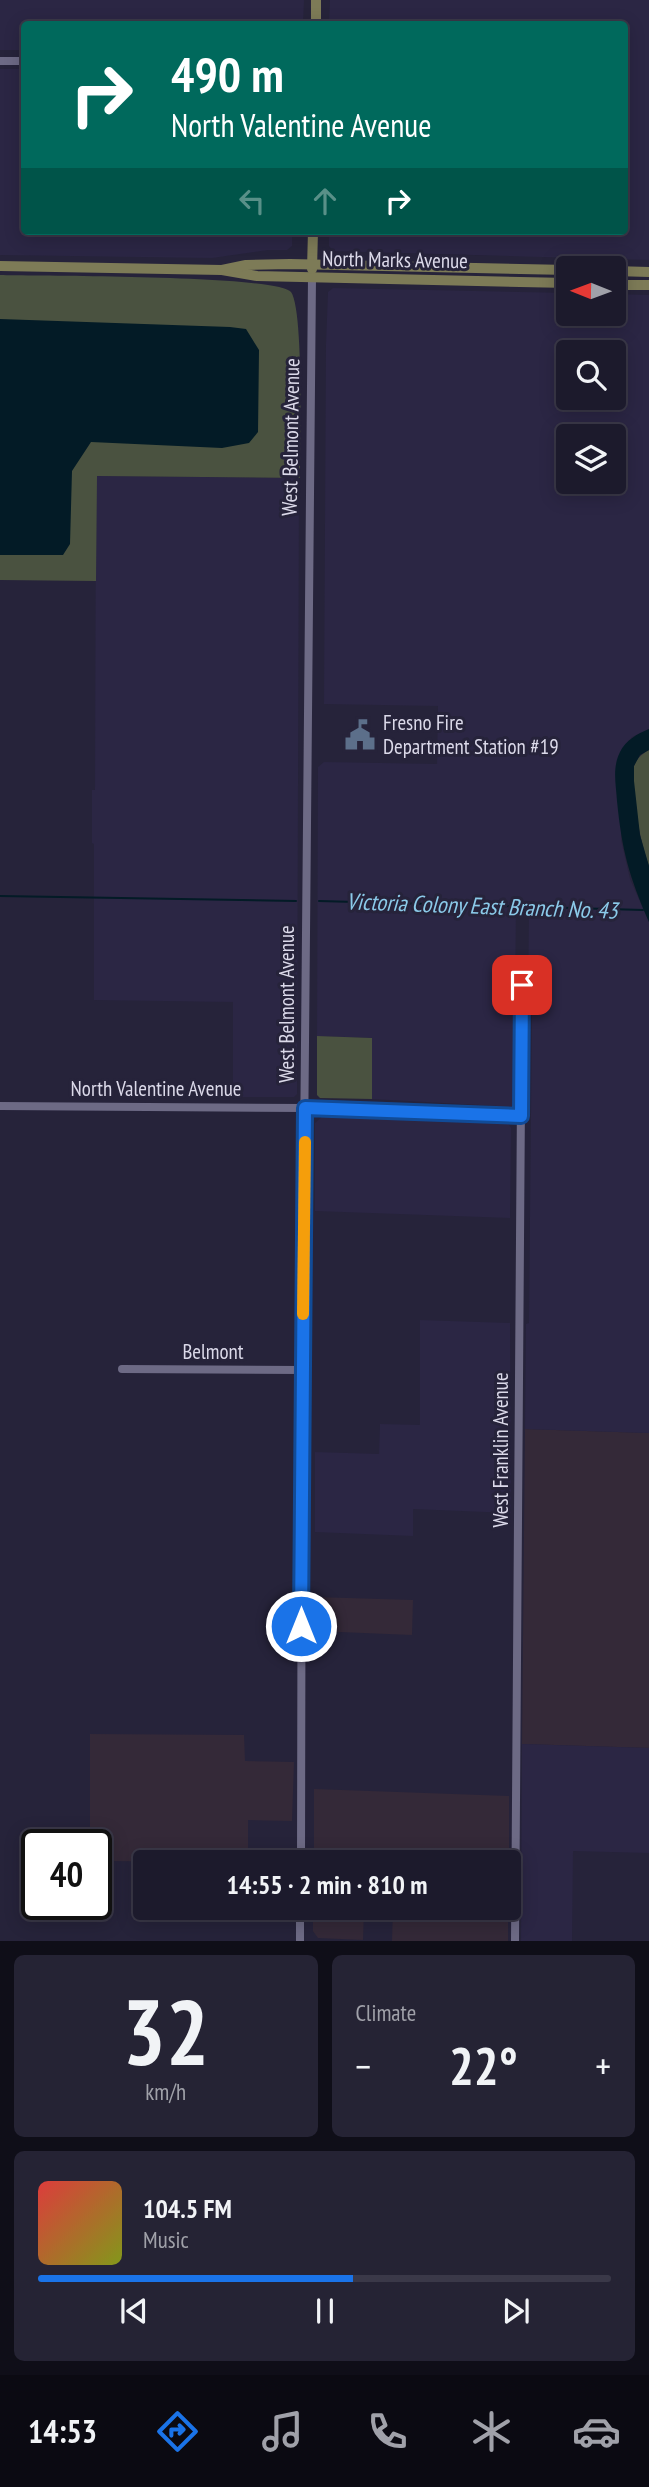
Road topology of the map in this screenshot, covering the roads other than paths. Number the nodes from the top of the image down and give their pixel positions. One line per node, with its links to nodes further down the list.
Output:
1 (316, 0): 2 (main road)
2 (316, 21)
3 (0, 61): 4 (street)
4 (21, 61)
5 (313, 235): 6 (main road, West Belmont Avenue)
6 (313, 264): 8 (main road, North Marks Avenue); 9 (main road, North Marks Avenue); 12 (main road, West Belmont Avenue)
7 (0, 266): 8 (main road, North Marks Avenue)
8 (222, 270): 12 (main road, North Marks Avenue)
9 (556, 270)
10 (626, 271): 11 (main road)
11 (649, 272)
12 (312, 277): 13 (main road, North Marks Avenue); 18 (street, West Belmont Avenue)
13 (556, 283)
14 (626, 285): 15 (main road)
15 (649, 285)
16 (522, 959): 19 (street, West Franklin Avenue)
17 (0, 1105): 18 (street, North Valentine Avenue)
18 (305, 1108): 19 (street, North Valentine Avenue); 21 (street, West Belmont Avenue)
19 (521, 1116): 25 (street, West Franklin Avenue)
20 (122, 1368): 21 (street, Belmont)
21 (302, 1370): 22 (street, West Belmont Avenue)
22 (301, 1850)
23 (300, 1920): 24 (street)
24 (300, 1941)
25 (515, 1941)

